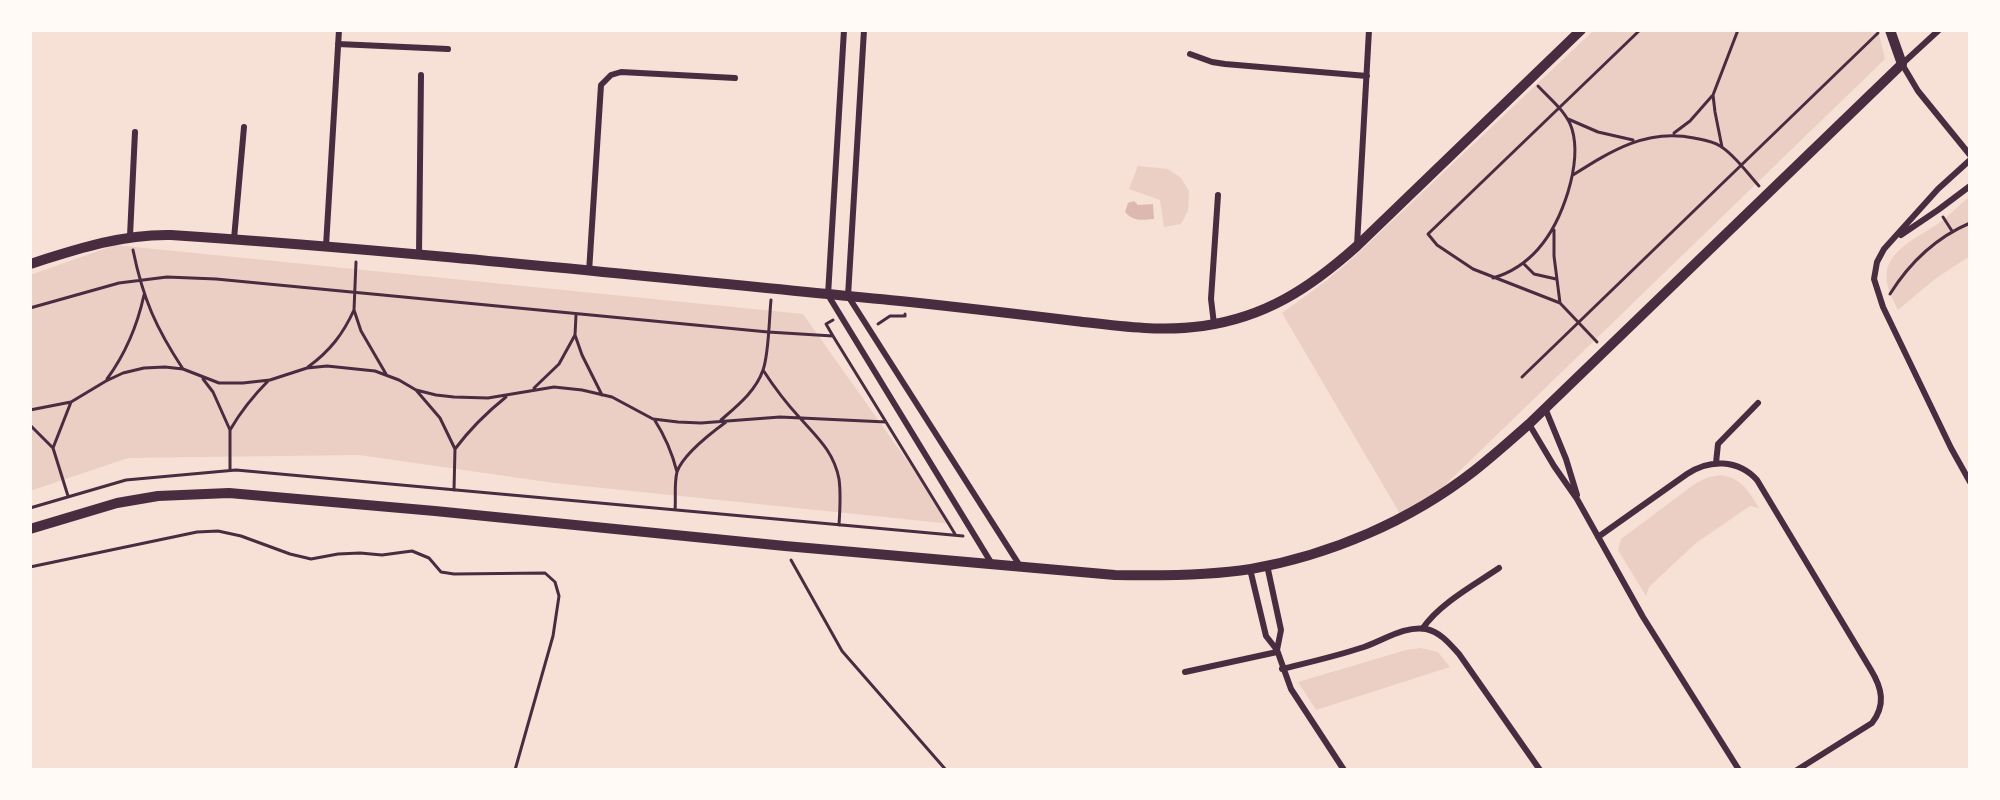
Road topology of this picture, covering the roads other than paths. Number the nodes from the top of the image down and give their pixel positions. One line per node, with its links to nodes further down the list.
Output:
1 (339, 30): 8 (street)
2 (844, 30): 28 (street)
3 (864, 30): 29 (street)
4 (1369, 30): 13 (street)
5 (1581, 30): 24 (street)
6 (1890, 30): 11 (street)
7 (1939, 30): 11 (street)
8 (338, 44): 9 (street); 23 (street)
9 (447, 49)
10 (1190, 54): 13 (street)
11 (1902, 64): 17 (street); 32 (street)
12 (421, 75): 25 (street)
13 (1367, 76): 24 (street)
14 (735, 78): 27 (street)
15 (244, 127): 22 (street)
16 (135, 132): 20 (street)
17 (1970, 158): 21 (street)
18 (1970, 186): 21 (street)
19 (1218, 195): 30 (street)
20 (130, 236): 22 (street); 26 (street)
21 (1895, 238): 35 (street)
22 (234, 239): 23 (street)
23 (326, 246): 25 (street)
24 (1357, 246): 30 (street)
25 (419, 255): 27 (street)
26 (30, 264)
27 (589, 272): 28 (street)
28 (828, 295): 29 (street); 39 (street)
29 (849, 296): 30 (street); 41 (street)
30 (1214, 324)
31 (1758, 403): 34 (street)
32 (1545, 408): 33 (street); 36 (street)
33 (1529, 424): 36 (street); 40 (street)
34 (1716, 463): 38 (street); 51 (street)
35 (1970, 482)
36 (1577, 499): 38 (street)
37 (30, 529): 39 (street)
38 (1598, 537): 50 (street)
39 (992, 564): 41 (street)
40 (1267, 565): 43 (street); 45 (street)
41 (1020, 566): 43 (street)
42 (1499, 568): 44 (street)
43 (1250, 569): 45 (street)
44 (1423, 628): 46 (street); 49 (street)
45 (1277, 651): 46 (street); 47 (street)
46 (1282, 669): 48 (street)
47 (1185, 672)
48 (1344, 770)
49 (1540, 770)
50 (1739, 770)
51 (1797, 770)

